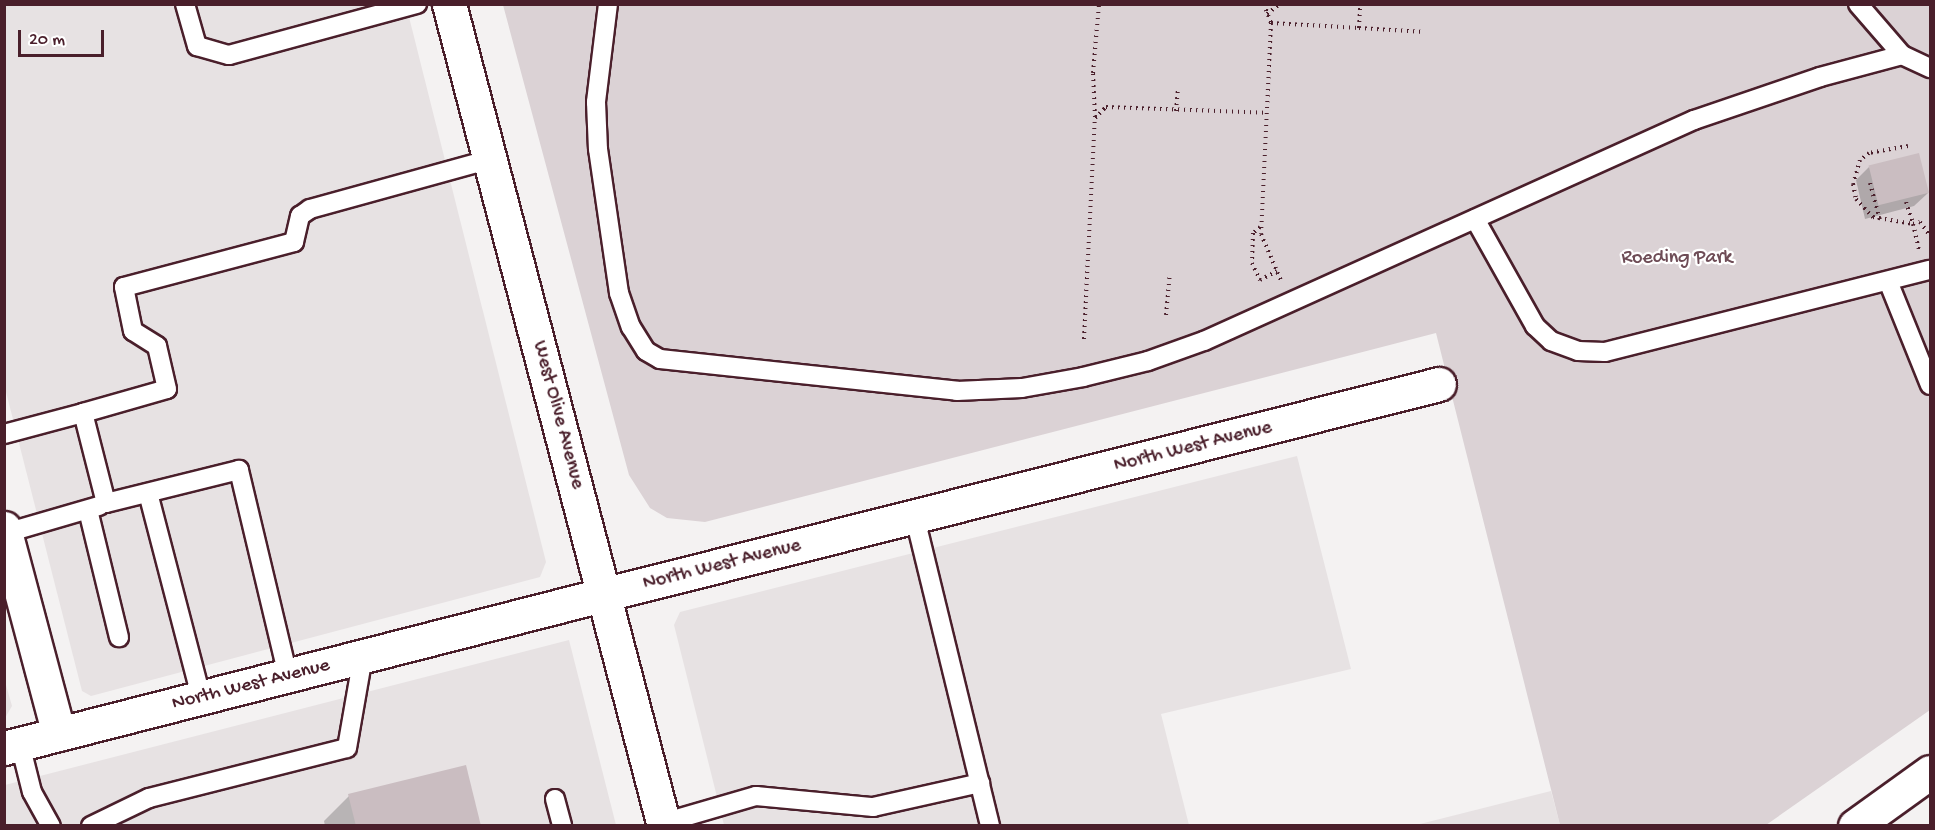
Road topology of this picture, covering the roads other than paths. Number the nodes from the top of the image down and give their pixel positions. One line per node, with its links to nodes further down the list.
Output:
1 (185, 4): 2 (lane)
2 (417, 4)
3 (449, 4): 8 (main road, West Olive Avenue)
4 (608, 4): 9 (lane)
5 (1858, 4): 6 (lane)
6 (1902, 55): 7 (lane); 9 (lane)
7 (1930, 68)
8 (491, 159): 14 (lane); 21 (main road, West Olive Avenue)
9 (1475, 219): 11 (lane)
10 (1927, 271): 11 (lane)
11 (1888, 281): 13 (lane)
12 (1439, 384): 19 (main road, North West Avenue)
13 (1930, 384)
14 (83, 413): 15 (lane); 17 (lane)
15 (4, 434)
16 (148, 493): 17 (lane); 24 (lane); 25 (lane)
17 (106, 503): 18 (lane)
18 (88, 510): 20 (lane); 22 (lane)
19 (915, 518): 21 (main road, North West Avenue); 29 (lane)
20 (5, 530): 26 (main road)
21 (606, 594): 23 (main road, North West Avenue); 31 (main road, West Olive Avenue)
22 (119, 637)
23 (363, 656): 24 (main road, North West Avenue); 33 (lane)
24 (288, 676): 25 (main road, North West Avenue)
25 (201, 696): 26 (main road, North West Avenue)
26 (59, 734): 27 (main road, North West Avenue)
27 (12, 746): 32 (lane)
28 (1930, 772): 36 (main road)
29 (980, 783): 31 (lane); 35 (lane)
30 (555, 799): 34 (lane)
31 (663, 824)
32 (51, 825)
33 (91, 825)
34 (562, 825)
35 (990, 825)
36 (1855, 825)

